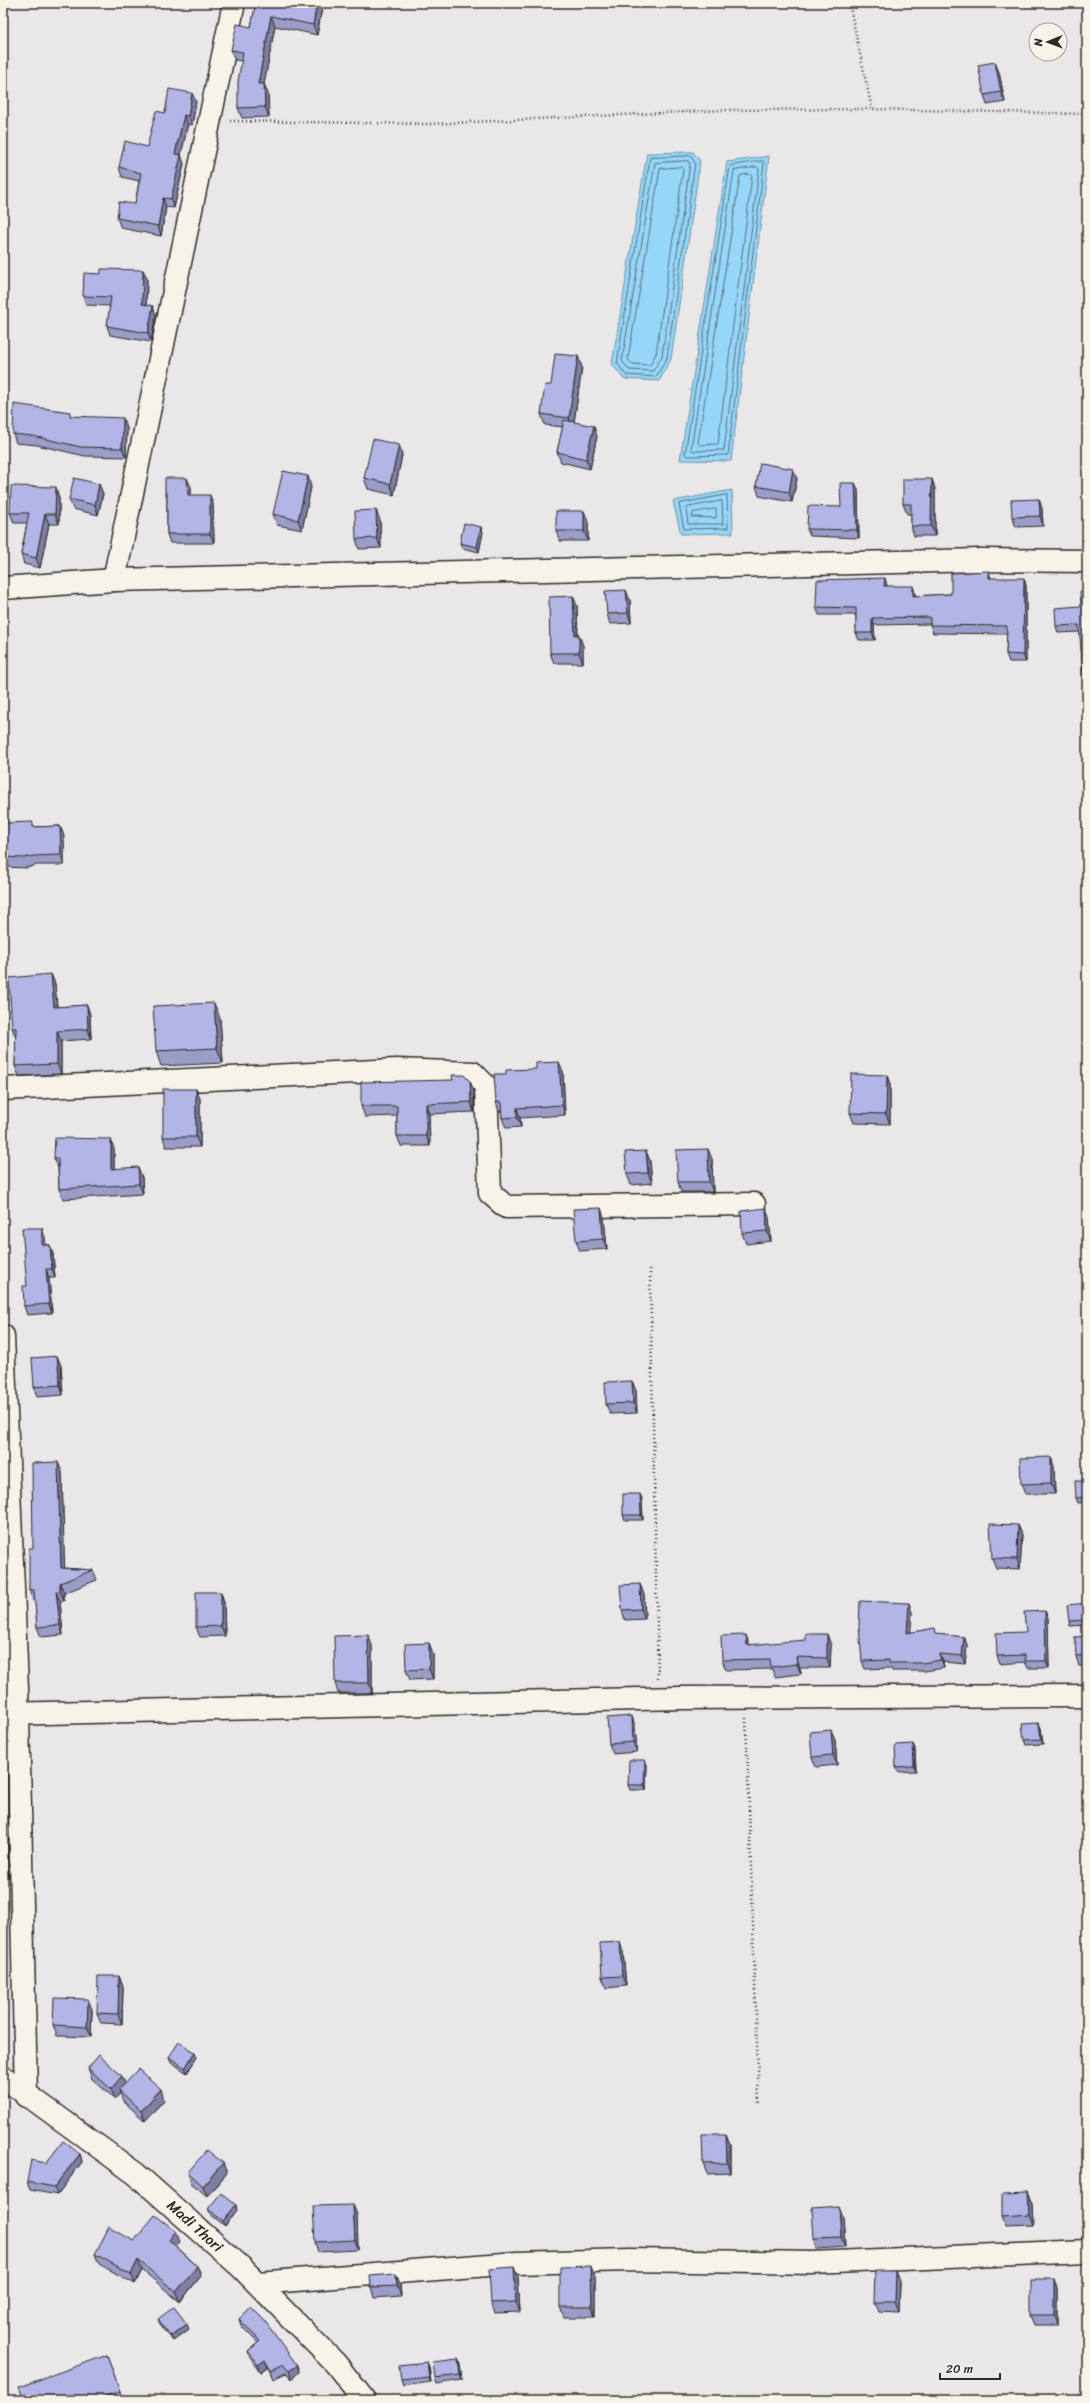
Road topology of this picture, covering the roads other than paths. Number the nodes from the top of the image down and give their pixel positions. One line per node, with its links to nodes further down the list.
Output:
1 (234, 3): 3 (street)
2 (1087, 561): 3 (street)
3 (114, 580): 4 (street)
4 (3, 588)
5 (3, 1089): 6 (street)
6 (754, 1204)
7 (3, 1336): 9 (street)
8 (1087, 1696): 9 (street)
9 (10, 1714): 11 (street)
10 (3, 2077): 11 (street, Madi Thori)
11 (26, 2096): 13 (street, Madi Thori)
12 (1087, 2251): 13 (street)
13 (257, 2283): 14 (street, Madi Thori)
14 (364, 2400)

